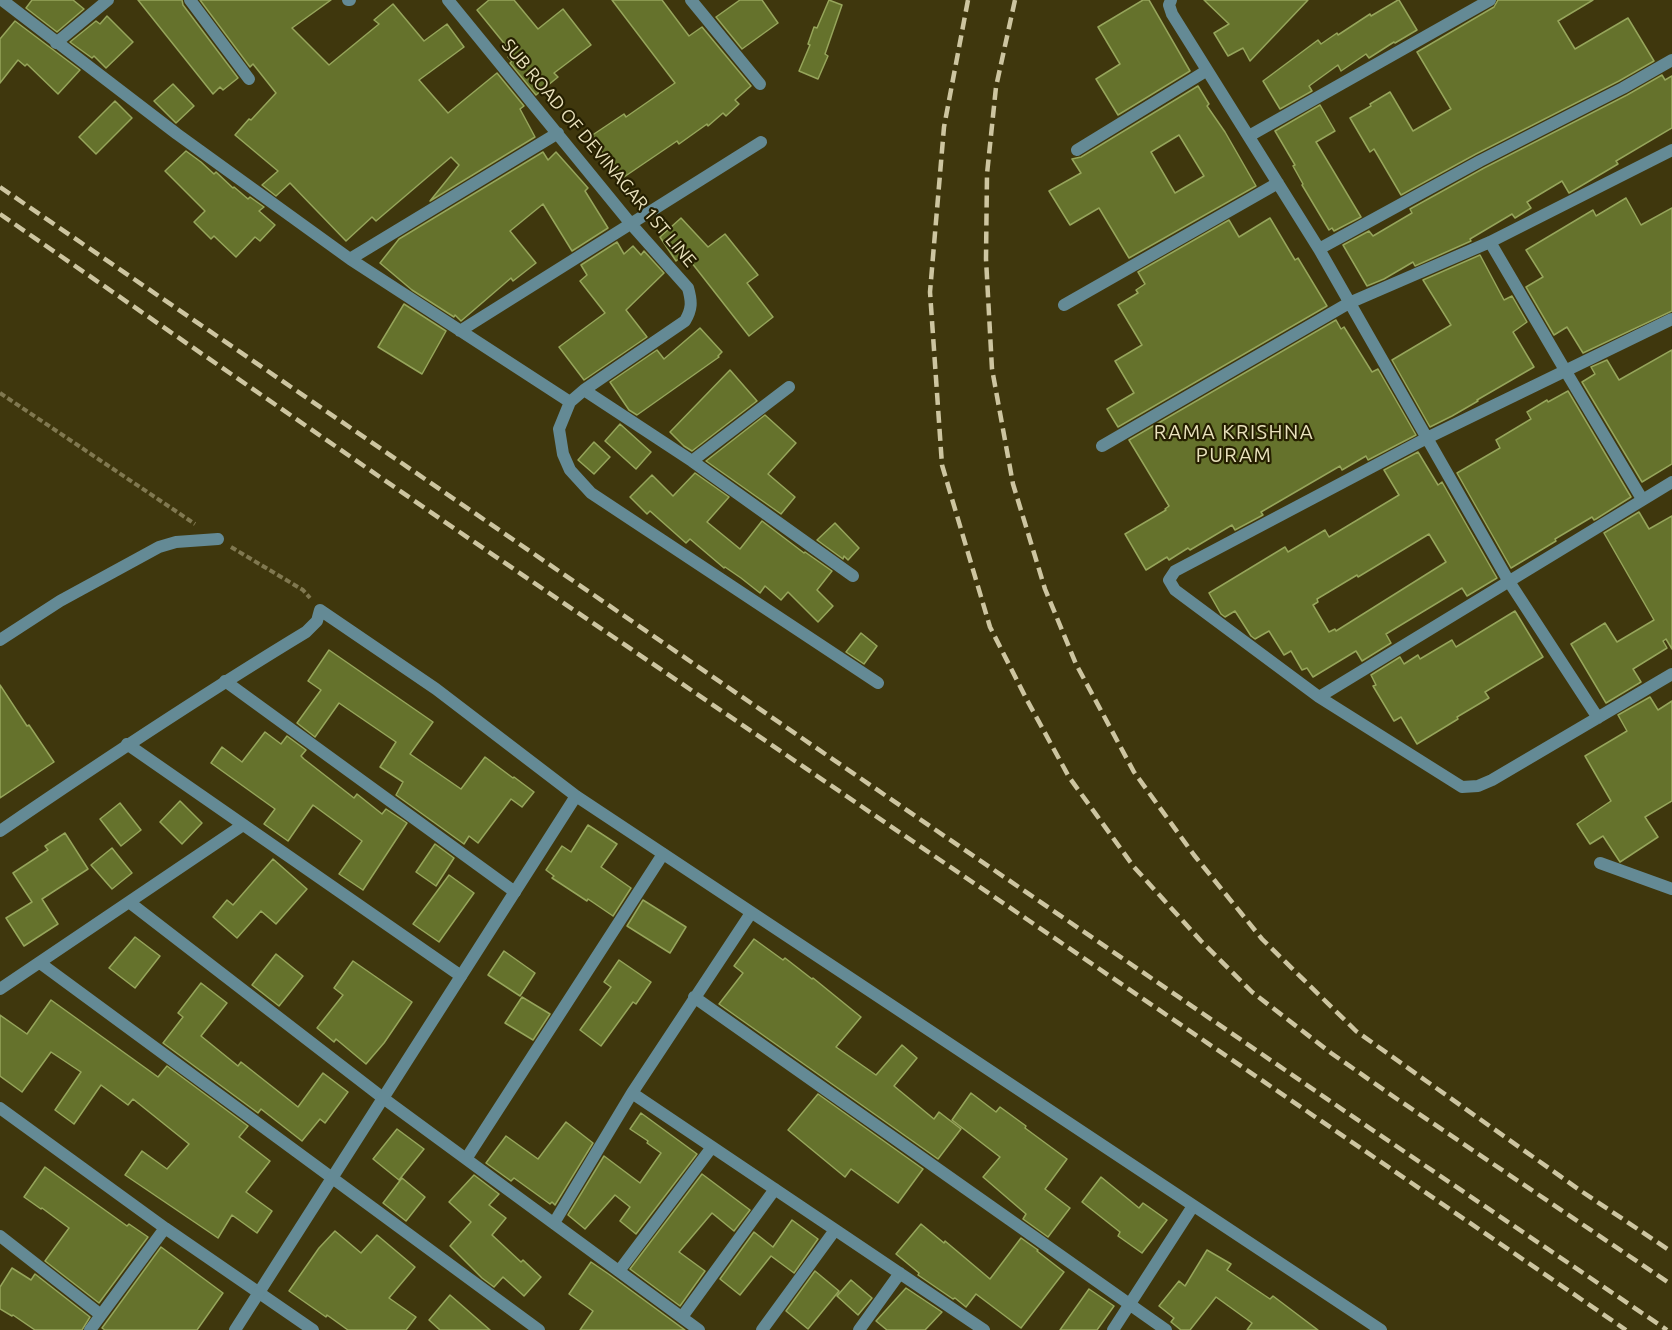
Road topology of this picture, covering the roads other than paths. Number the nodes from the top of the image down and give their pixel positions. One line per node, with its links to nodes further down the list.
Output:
1 (2, 0): 8 (street)
2 (108, 0): 8 (street)
3 (190, 0): 11 (street)
4 (448, 0): 13 (street, SUB ROAD OF DEVINAGAR 1ST LINE)
5 (691, 0): 12 (street)
6 (1172, 0): 10 (street)
7 (1490, 0): 14 (street)
8 (56, 43): 22 (street)
9 (1672, 60): 21 (street)
10 (1206, 71): 14 (street); 16 (street)
11 (249, 79)
12 (760, 84)
13 (558, 133): 19 (street, SUB ROAD OF DEVINAGAR 1ST LINE); 22 (street)
14 (1249, 136): 18 (street)
15 (761, 142): 19 (street)
16 (1077, 150)
17 (1672, 150): 20 (street)
18 (1278, 183): 21 (street); 24 (street)
19 (631, 224): 26 (street); 29 (street, SUB ROAD OF DEVINAGAR 1ST LINE)
20 (1490, 242): 23 (street); 27 (street)
21 (1319, 249): 23 (street)
22 (350, 259): 26 (street)
23 (1349, 303): 31 (street); 32 (street)
24 (1064, 305)
25 (1672, 319): 27 (street)
26 (460, 331): 30 (street)
27 (1564, 370): 31 (street); 35 (street)
28 (789, 387): 33 (street)
29 (584, 390): 30 (street, SUB ROAD OF DEVINAGAR 1ST LINE); 33 (street)
30 (570, 402): 42 (street)
31 (1427, 438): 38 (street); 43 (street)
32 (1102, 446)
33 (692, 461): 37 (street)
34 (1672, 482): 35 (street)
35 (1642, 499): 38 (street)
36 (218, 539): 39 (street)
37 (853, 576)
38 (1508, 580): 43 (street); 44 (street)
39 (0, 640)
40 (1672, 674): 44 (street)
41 (225, 681): 45 (street); 46 (street); 52 (street)
42 (878, 683)
43 (1319, 697): 44 (street)
44 (1598, 718)
45 (127, 744): 47 (street); 48 (street)
46 (576, 796): 49 (street); 52 (street)
47 (243, 825): 53 (street); 56 (street)
48 (0, 831)
49 (663, 854): 54 (street); 63 (street)
50 (1599, 863): 51 (street)
51 (1672, 890)
52 (515, 892): 56 (street)
53 (129, 902): 55 (street); 60 (street)
54 (751, 913): 58 (street); 66 (street)
55 (40, 963): 57 (street); 64 (street)
56 (461, 976): 60 (street)
57 (0, 989)
58 (694, 997): 59 (street); 74 (street)
59 (632, 1093): 62 (street); 67 (street)
60 (383, 1098): 63 (street); 64 (street)
61 (0, 1108): 68 (street)
62 (712, 1147): 65 (street); 71 (street)
63 (466, 1159): 67 (street)
64 (332, 1178): 73 (street); 80 (street)
65 (775, 1189): 69 (street); 76 (street)
66 (1193, 1206): 74 (street); 87 (street)
67 (554, 1223): 71 (street)
68 (165, 1228): 73 (street); 75 (street)
69 (835, 1230): 72 (street); 82 (street)
70 (0, 1236): 75 (street)
71 (619, 1271): 76 (street)
72 (900, 1273): 83 (street); 84 (street)
73 (259, 1293): 78 (street); 79 (street)
74 (1130, 1305): 85 (street); 86 (street)
75 (101, 1315): 77 (street)
76 (682, 1317): 81 (street)
77 (90, 1330)
78 (235, 1330)
79 (313, 1330)
80 (538, 1330)
81 (699, 1330)
82 (762, 1330)
83 (859, 1330)
84 (983, 1330)
85 (1113, 1330)
86 (1166, 1330)
87 (1381, 1330)

